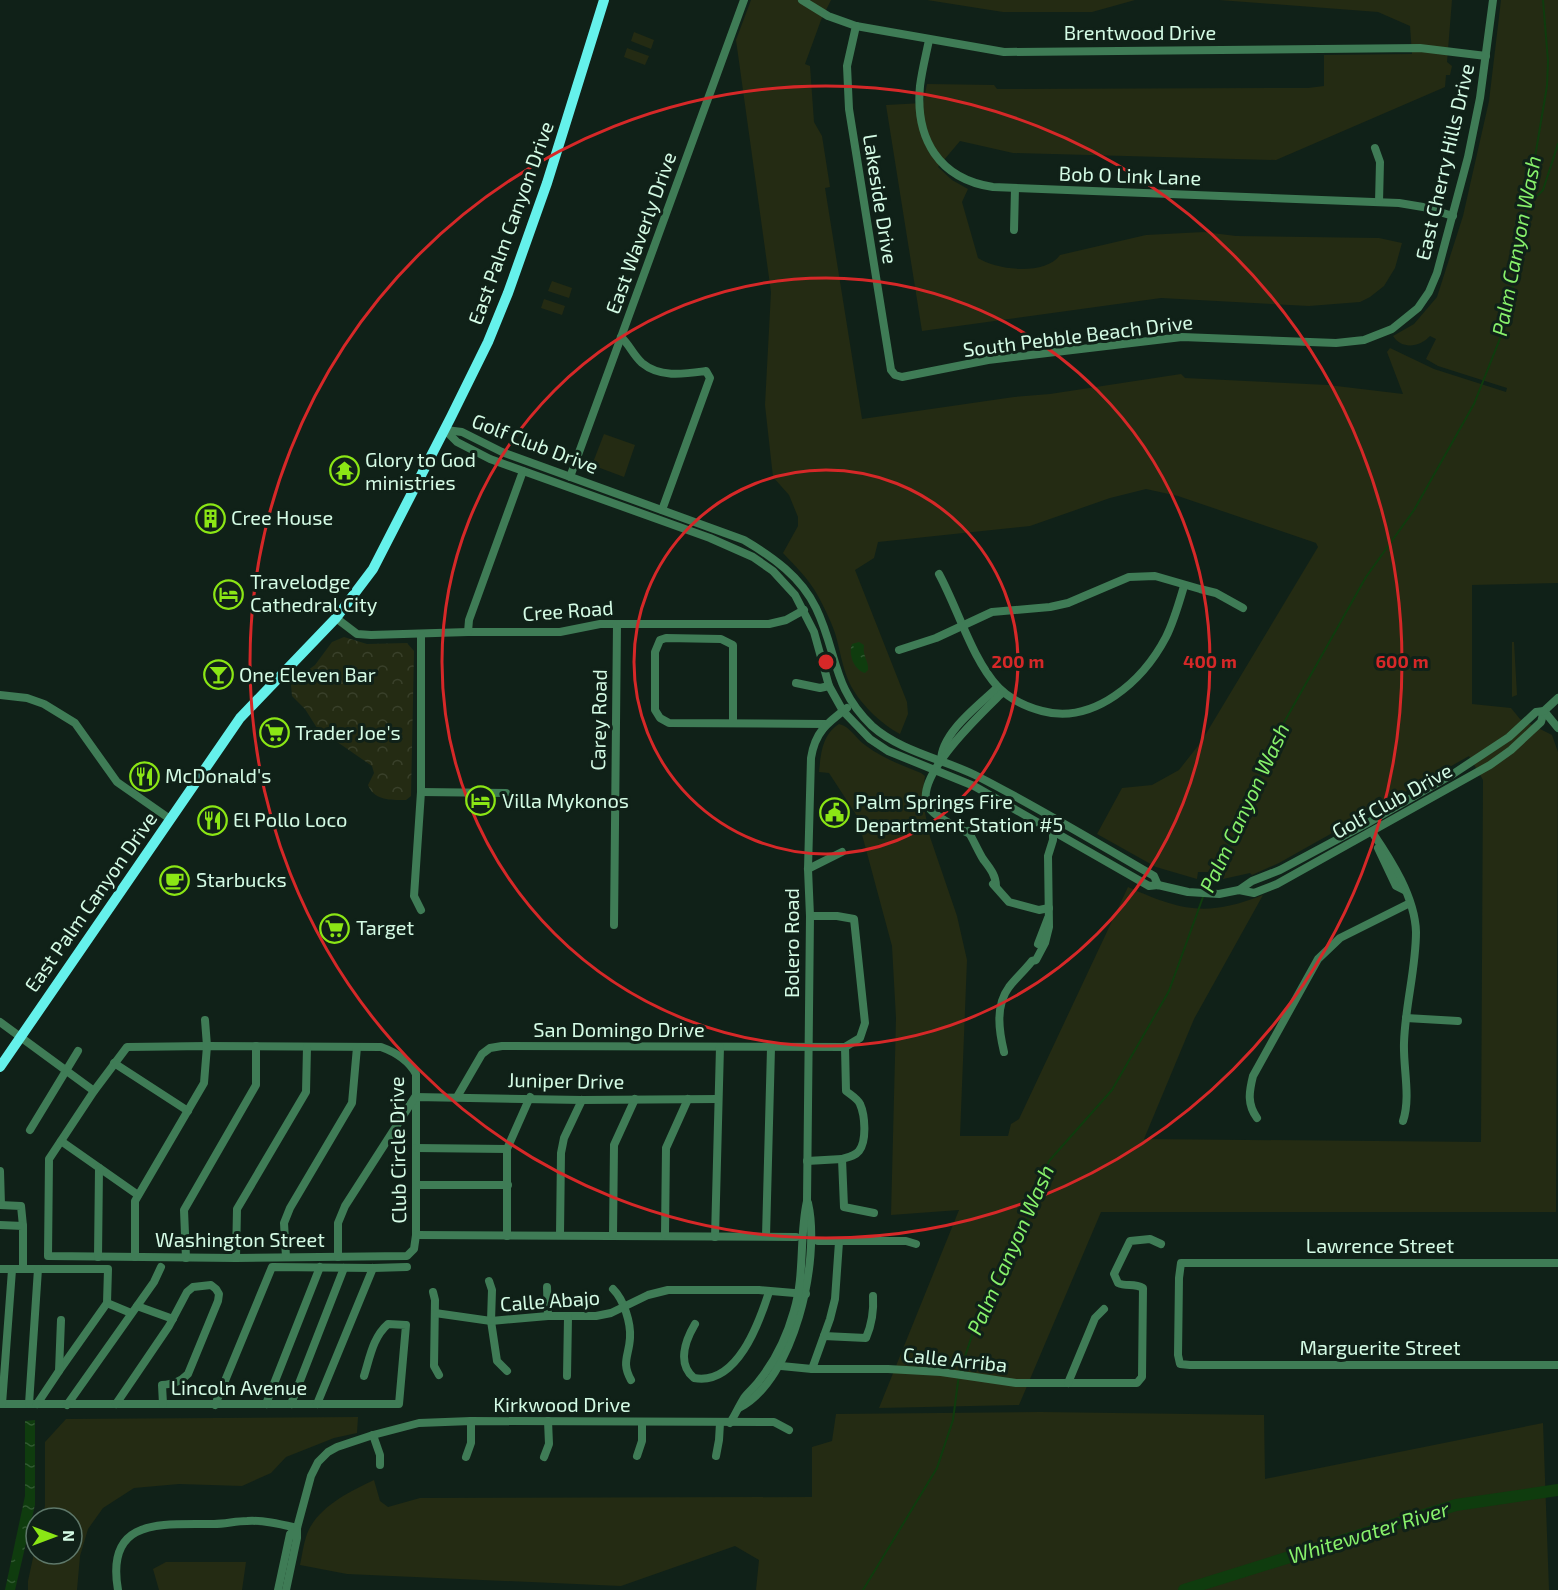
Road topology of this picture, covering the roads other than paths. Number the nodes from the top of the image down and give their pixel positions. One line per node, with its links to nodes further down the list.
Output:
1 (604, 0): 16 (main road, East Palm Canyon Drive)
2 (744, 0): 14 (street, East Waverly Drive)
3 (802, 0): 5 (street, Brentwood Drive)
4 (1493, 0): 7 (street, East Cherry Hills Drive)
5 (856, 26): 6 (street, Brentwood Drive); 15 (street, Lakeside Drive)
6 (928, 39): 7 (street, Brentwood Drive); 9 (street, Bob O Link Lane)
7 (1486, 56): 11 (street, East Cherry Hills Drive)
8 (1375, 148): 10 (street)
9 (1015, 188): 10 (street, Bob O Link Lane); 12 (street)
10 (1379, 202): 11 (street, Bob O Link Lane)
11 (1453, 216): 13 (street, East Cherry Hills Drive)
12 (1014, 230)
13 (1404, 320): 15 (street, South Pebble Beach Drive)
14 (621, 337): 18 (street, East Waverly Drive); 19 (street)
15 (895, 375)
16 (445, 430): 17 (street, Golf Club Drive); 18 (street, Golf Club Drive); 24 (main road, East Palm Canyon Drive)
17 (523, 471): 23 (street, Golf Club Drive); 27 (street)
18 (570, 477): 19 (street, Golf Club Drive)
19 (662, 510): 35 (street, Golf Club Drive)
20 (939, 574): 26 (street)
21 (1184, 586): 22 (street); 26 (street); 32 (street)
22 (1242, 608)
23 (804, 610): 25 (street, Cree Road); 31 (street, Golf Club Drive)
24 (336, 618): 28 (street, Cree Road); 45 (main road, East Palm Canyon Drive)
25 (617, 624): 27 (street, Cree Road); 57 (street, Carey Road)
26 (964, 625): 29 (street); 32 (street)
27 (468, 632): 28 (street, Cree Road)
28 (421, 634): 43 (street)
29 (899, 650)
30 (796, 683): 31 (street)
31 (829, 686): 36 (street, Golf Club Drive)
32 (1001, 689): 41 (street)
33 (0, 695): 45 (street)
34 (1558, 698): 37 (street, Golf Club Drive)
35 (852, 704): 36 (street, Bolero Road); 41 (street, Golf Club Drive)
36 (843, 711): 39 (street, Bolero Road); 42 (street, Golf Club Drive)
37 (1544, 711): 40 (street); 46 (street, Golf Club Drive); 48 (street, Golf Club Drive)
38 (733, 723): 38 (street); 39 (street)
39 (825, 724): 50 (street, Bolero Road)
40 (1558, 728)
41 (941, 761): 42 (street); 51 (street, Golf Club Drive)
42 (936, 770): 47 (street, Golf Club Drive); 54 (street)
43 (421, 792): 44 (street); 55 (street)
44 (506, 793)
45 (170, 819): 62 (main road, East Palm Canyon Drive)
46 (1366, 824): 48 (street); 52 (street, Golf Club Drive)
47 (1053, 831): 51 (street, Golf Club Drive); 54 (street)
48 (1372, 832): 52 (street, Golf Club Drive); 53 (street)
49 (842, 852): 50 (street)
50 (808, 869): 56 (street, Bolero Road)
51 (1158, 885): 52 (street, Golf Club Drive)
52 (1239, 890)
53 (1410, 903): 58 (street); 85 (street)
54 (1049, 908): 72 (street)
55 (421, 910)
56 (810, 916): 68 (street); 70 (street, Bolero Road)
57 (614, 926)
58 (1406, 1018): 61 (street); 86 (street)
59 (205, 1020): 63 (street)
60 (0, 1022): 62 (street)
61 (1458, 1022)
62 (20, 1037): 74 (main road, East Palm Canyon Drive); 75 (street)
63 (207, 1046): 64 (street, Club Circle Drive); 73 (street, Club Circle Drive); 84 (street)
64 (256, 1046): 65 (street, Club Circle Drive); 119 (street)
65 (307, 1047): 66 (street, Club Circle Drive); 120 (street)
66 (357, 1047): 77 (street, Club Circle Drive); 117 (street)
67 (720, 1047): 69 (street, San Domingo Drive); 78 (street, San Domingo Drive); 82 (street)
68 (845, 1047): 70 (street, San Domingo Drive); 91 (street)
69 (771, 1048): 70 (street, San Domingo Drive); 107 (street)
70 (807, 1048): 92 (street, Bolero Road)
71 (78, 1052): 75 (street)
72 (1004, 1052)
73 (114, 1063): 76 (street, Club Circle Drive); 84 (street)
74 (0, 1067)
75 (65, 1070): 76 (street); 87 (street)
76 (94, 1091): 88 (street, Club Circle Drive)
77 (415, 1097): 78 (street, Juniper Drive); 89 (street, Club Circle Drive); 118 (street)
78 (457, 1097): 79 (street, Juniper Drive)
79 (530, 1097): 83 (street, Juniper Drive); 90 (street)
80 (635, 1099): 81 (street, Juniper Drive); 83 (street, Juniper Drive); 104 (street)
81 (688, 1099): 82 (street, Juniper Drive); 105 (street)
82 (718, 1099): 108 (street)
83 (582, 1100): 102 (street)
84 (188, 1111): 97 (street)
85 (1257, 1118)
86 (1403, 1121)
87 (30, 1130)
88 (61, 1141): 93 (street); 114 (street, Club Circle Drive)
89 (416, 1148): 90 (street); 95 (street, Club Circle Drive)
90 (507, 1149): 96 (street)
91 (842, 1159): 92 (street); 99 (street)
92 (807, 1161): 136 (street, Bolero Road)
93 (99, 1168): 97 (street); 115 (street)
94 (0, 1171): 98 (street)
95 (416, 1185): 96 (street); 103 (street, Club Circle Drive)
96 (508, 1185): 106 (street)
97 (138, 1195): 116 (street)
98 (1, 1205): 101 (street)
99 (874, 1213)
100 (0, 1226): 101 (street)
101 (23, 1226): 128 (street)
102 (560, 1234): 104 (street, Club Circle Drive); 106 (street, Club Circle Drive)
103 (416, 1235): 106 (street, Club Circle Drive); 118 (street, Washington Street)
104 (613, 1235): 105 (street, Club Circle Drive)
105 (665, 1235): 108 (street, Club Circle Drive)
106 (507, 1236)
107 (766, 1236): 108 (street, Club Circle Drive); 109 (street, Club Circle Drive)
108 (715, 1237)
109 (796, 1237)
110 (818, 1241): 111 (street)
111 (839, 1242): 112 (street); 149 (street)
112 (916, 1244)
113 (1161, 1244): 160 (street, Calle Arriba)
114 (48, 1256): 115 (street, Washington Street)
115 (98, 1257): 116 (street, Washington Street)
116 (135, 1257): 119 (street, Washington Street)
117 (286, 1257): 118 (street, Washington Street); 120 (street, Washington Street)
118 (338, 1257)
119 (186, 1258): 120 (street, Washington Street)
120 (236, 1258)
121 (1558, 1263): 150 (street, Lawrence Street)
122 (161, 1267): 140 (street)
123 (320, 1267): 125 (street); 165 (street); 169 (street)
124 (407, 1267): 126 (street)
125 (345, 1268): 126 (street); 166 (street)
126 (373, 1268): 167 (street)
127 (0, 1269): 130 (street)
128 (23, 1269): 129 (street); 130 (street)
129 (38, 1269): 138 (street); 162 (street)
130 (12, 1270): 161 (street)
131 (489, 1281): 147 (street)
132 (548, 1287): 143 (street)
133 (613, 1289): 139 (street)
134 (434, 1292): 142 (street)
135 (769, 1292): 136 (street, Calle Abajo); 139 (street, Calle Abajo); 148 (street)
136 (801, 1294): 152 (street, Bolero Road)
137 (873, 1296): 149 (street)
138 (107, 1303): 140 (street); 154 (street)
139 (624, 1307): 144 (street, Calle Abajo); 159 (street)
140 (134, 1309): 145 (street); 168 (street)
141 (1104, 1309): 160 (street)
142 (435, 1313): 147 (street, Calle Abajo); 156 (street)
143 (548, 1316): 144 (street, Calle Abajo); 147 (street, Calle Abajo)
144 (568, 1317): 158 (street)
145 (173, 1319): 163 (street); 164 (street)
146 (61, 1320): 154 (street)
147 (491, 1321): 155 (street)
148 (695, 1324)
149 (825, 1336): 153 (street)
150 (1201, 1365): 151 (street, Marguerite Street)
151 (1558, 1365)
152 (774, 1366): 153 (street, Calle Arriba); 174 (street, Bolero Road)
153 (812, 1369): 160 (street, Calle Arriba)
154 (59, 1371): 162 (street)
155 (507, 1371)
156 (439, 1375)
157 (364, 1376): 167 (street, Lincoln Avenue)
158 (567, 1376)
159 (631, 1380)
160 (1068, 1383)
161 (1, 1404): 162 (street, Lincoln Avenue)
162 (33, 1404): 168 (street, Lincoln Avenue)
163 (116, 1404): 164 (street, Lincoln Avenue); 168 (street, Lincoln Avenue)
164 (164, 1404): 169 (street, Lincoln Avenue)
165 (266, 1404): 166 (street, Lincoln Avenue); 169 (street, Lincoln Avenue)
166 (291, 1404): 167 (street, Lincoln Avenue)
167 (317, 1404)
168 (67, 1405)
169 (215, 1405)
170 (471, 1421): 171 (street, Kirkwood Drive); 176 (street, Kirkwood Drive); 180 (street)
171 (548, 1421): 172 (street, Kirkwood Drive); 177 (street)
172 (642, 1422): 173 (street, Kirkwood Drive); 178 (street)
173 (720, 1422): 174 (street, Kirkwood Drive); 179 (street)
174 (730, 1422): 175 (street, Kirkwood Drive)
175 (789, 1430)
176 (374, 1434): 181 (street); 182 (street, Kirkwood Drive)
177 (544, 1456)
178 (637, 1456)
179 (716, 1456)
180 (466, 1457)
181 (380, 1465)
182 (297, 1527): 183 (street); 184 (street); 185 (street)
183 (118, 1590)
184 (278, 1590)
185 (286, 1590)

